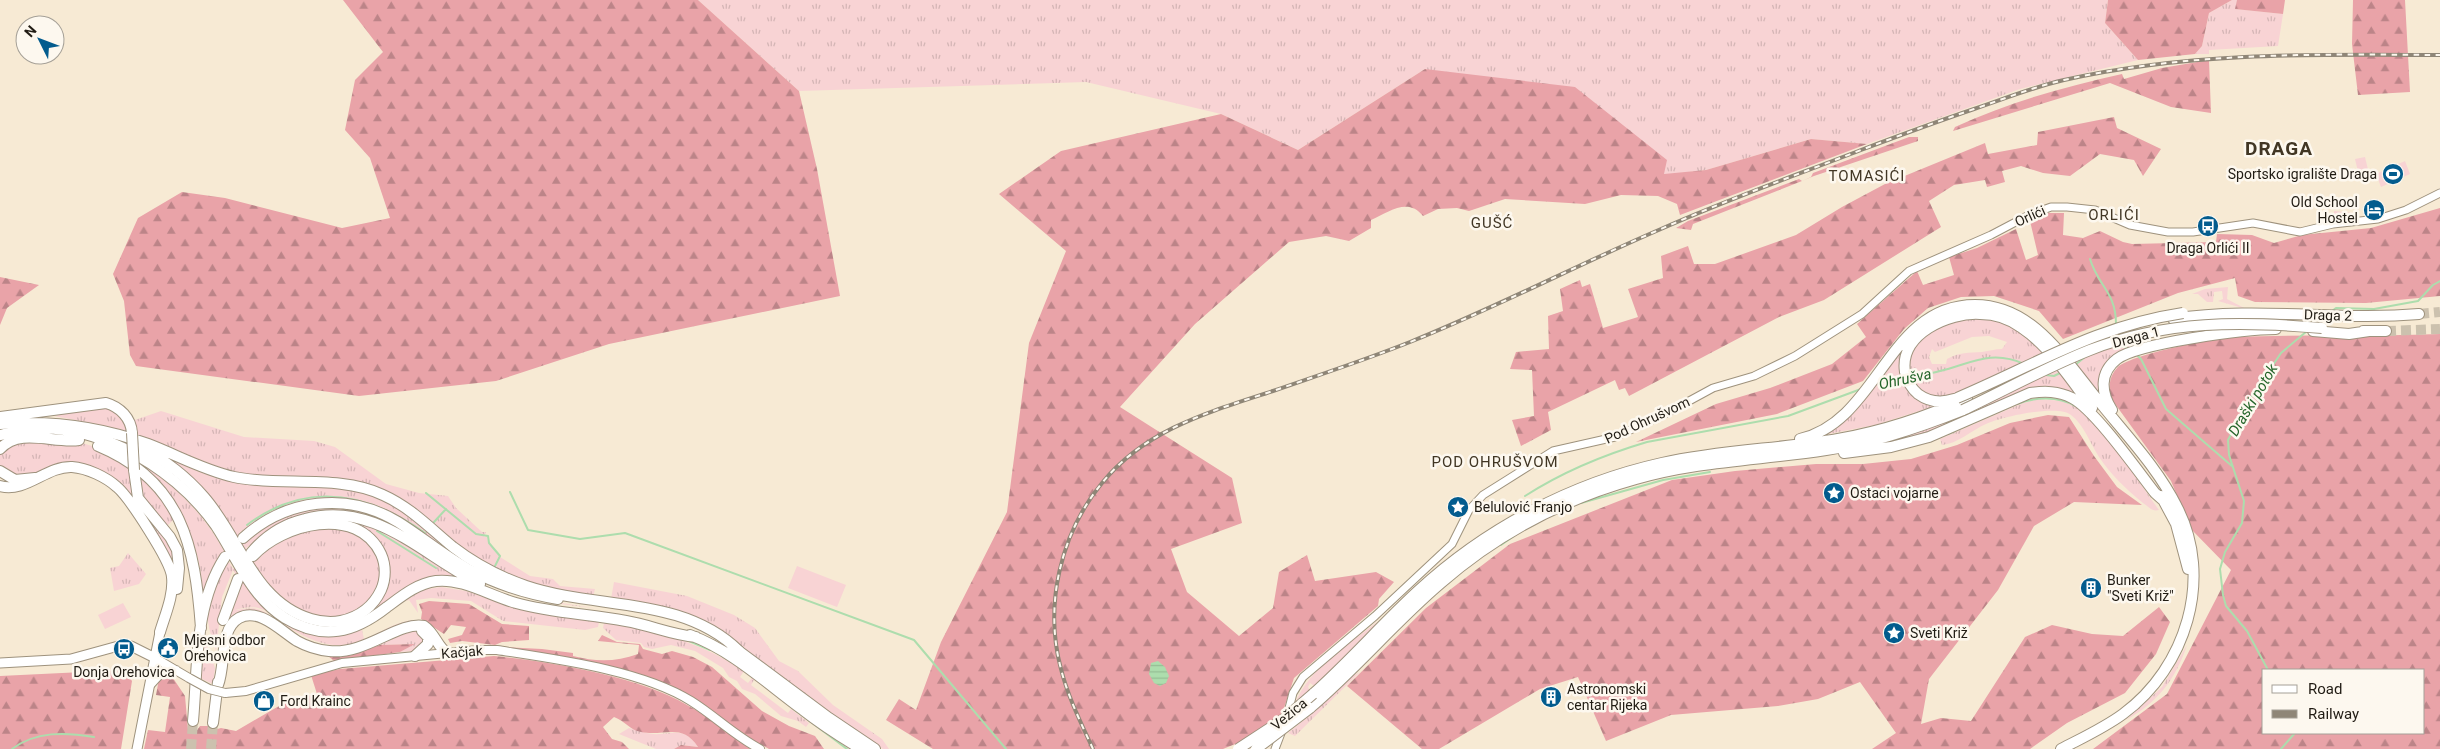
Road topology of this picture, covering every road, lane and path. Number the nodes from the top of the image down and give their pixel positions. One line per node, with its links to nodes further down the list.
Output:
1 (2440, 193): 3 (street, Orlići)
2 (2419, 314): 7 (highway, Draga 2, bridge)
3 (1839, 329): 43 (street, Pod Ohrušvom)
4 (2322, 330): 6 (highway); 7 (highway, Draga 1, bridge); 18 (highway)
5 (1918, 331): 7 (highway); 16 (highway); 18 (highway, bridge)
6 (2386, 331)
7 (1960, 403): 16 (highway)
8 (0, 417): 22 (highway, bridge)
9 (0, 424): 10 (highway)
10 (105, 432): 26 (highway); 27 (highway)
11 (3, 434): 12 (highway); 26 (highway)
12 (79, 440): 13 (highway); 24 (highway)
13 (0, 449)
14 (0, 470): 15 (highway)
15 (41, 477): 17 (highway); 22 (highway)
16 (1602, 485): 18 (highway); 41 (highway, Vežica, bridge); 42 (highway, bridge)
17 (0, 486)
18 (2168, 499): 44 (highway)
19 (243, 538): 27 (highway)
20 (225, 557): 24 (highway)
21 (237, 576): 33 (highway)
22 (167, 610): 25 (highway)
23 (414, 626): 28 (highway); 29 (highway); 33 (highway)
24 (201, 628): 35 (highway)
25 (160, 632): 30 (main road)
26 (696, 637): 39 (highway)
27 (740, 651): 40 (highway)
28 (448, 654): 29 (main road, Kačjak); 38 (main road, Kačjak)
29 (415, 656): 32 (main road, Kačjak, bridge)
30 (155, 658): 31 (main road); 32 (main road, Kačjak); 34 (main road)
31 (0, 663)
32 (176, 670): 34 (main road)
33 (218, 684): 36 (highway)
34 (150, 686): 37 (main road)
35 (193, 721)
36 (213, 723)
37 (137, 749)
38 (760, 749)
39 (861, 749)
40 (876, 749)
41 (1238, 749)
42 (1256, 749)
43 (1276, 749)
44 (2061, 749)

